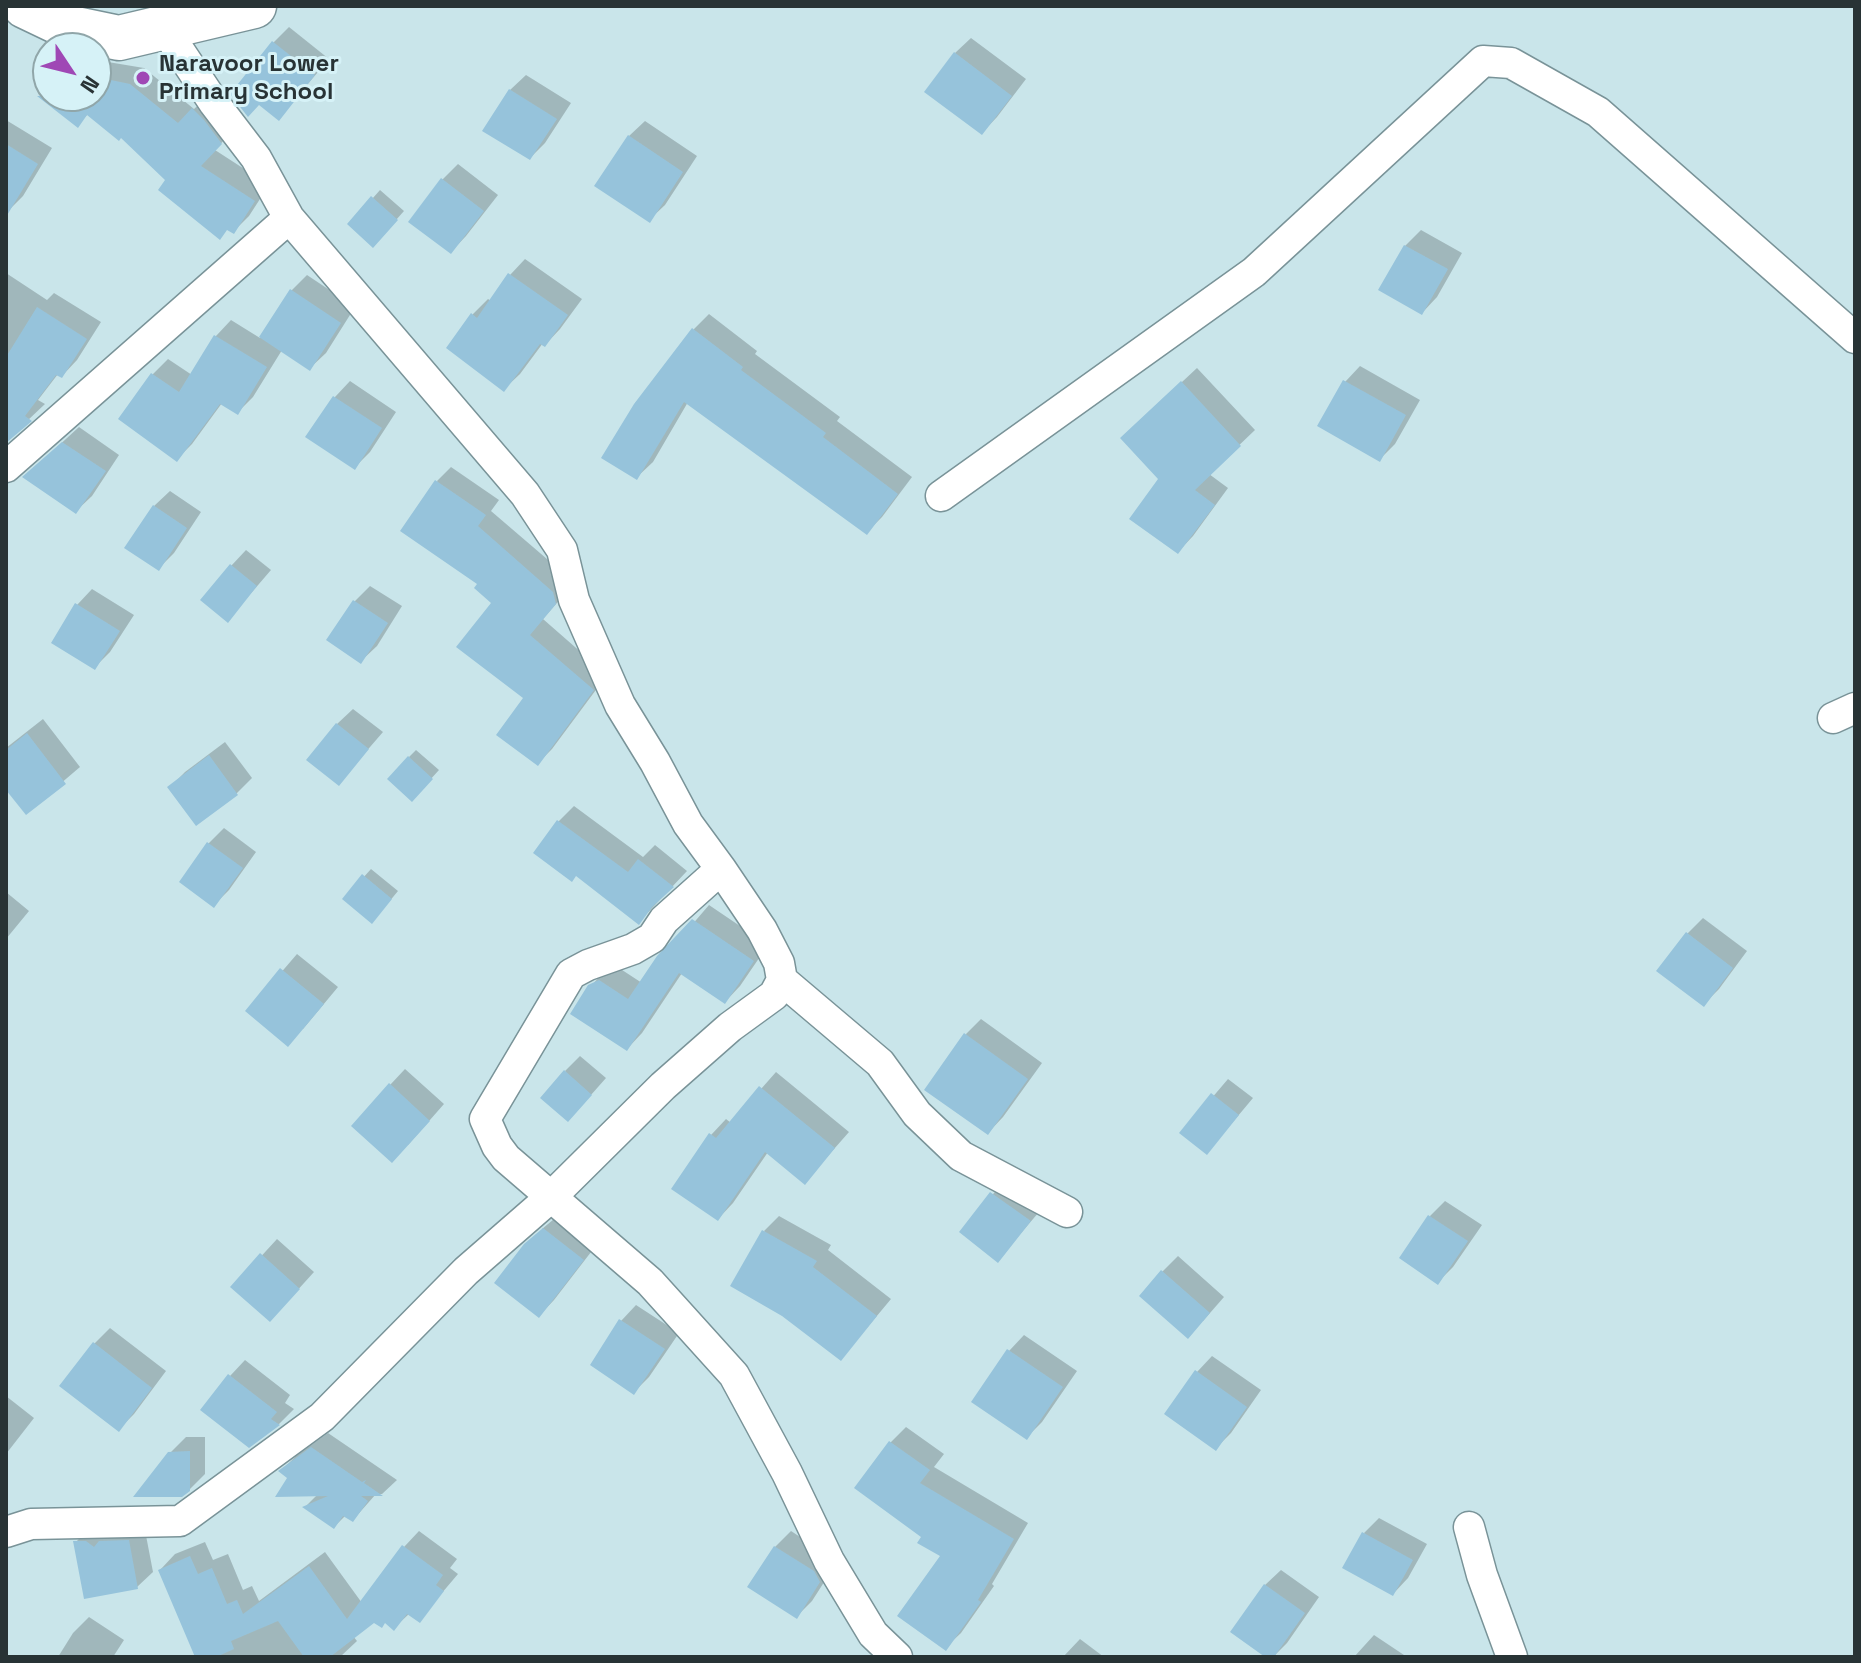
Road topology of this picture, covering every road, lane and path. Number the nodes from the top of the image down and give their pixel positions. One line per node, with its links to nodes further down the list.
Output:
1 (25, 6): 3 (main road)
2 (254, 6): 3 (main road)
3 (165, 29): 4 (street)
4 (289, 218): 6 (street); 8 (street)
5 (1855, 338): 7 (street)
6 (6, 467)
7 (941, 496)
8 (721, 869): 9 (street); 10 (street)
9 (782, 980): 10 (street); 11 (street)
10 (551, 1197): 13 (street); 14 (street)
11 (1067, 1212)
12 (1469, 1527): 15 (street)
13 (6, 1532)
14 (897, 1657)
15 (1512, 1657)

